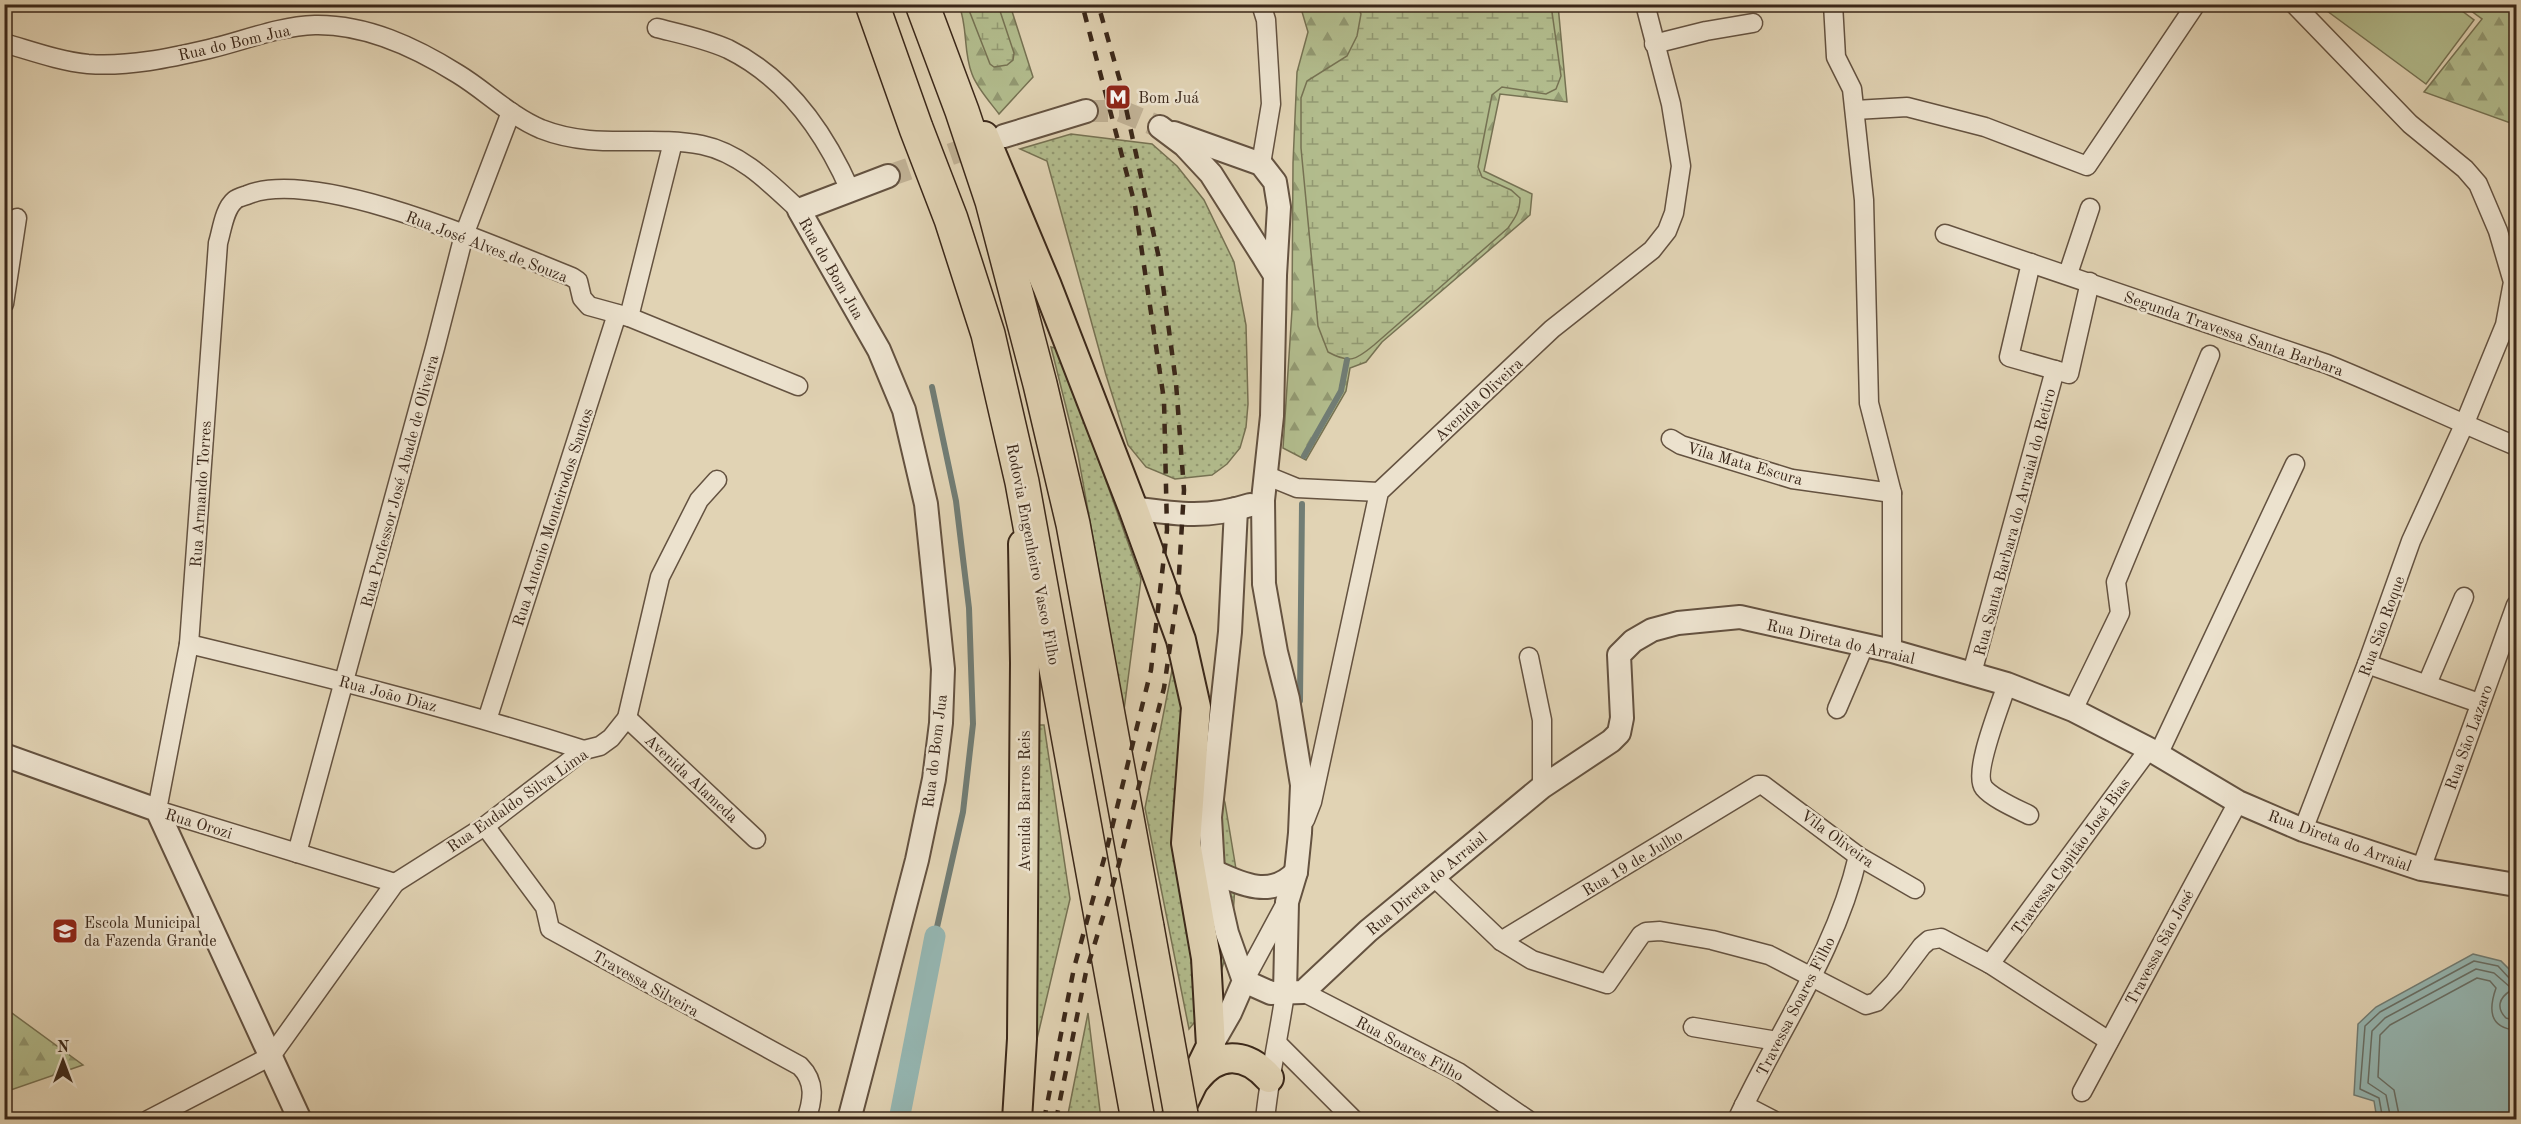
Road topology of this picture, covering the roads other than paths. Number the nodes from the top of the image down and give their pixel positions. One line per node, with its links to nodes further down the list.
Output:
1 (872, 4): 41 (highway, Rodovia Engenheiro Vasco Filho)
2 (1261, 4): 17 (street)
3 (1645, 4): 11 (street, Avenida Oliveira)
4 (1833, 4): 12 (street)
5 (2196, 4): 12 (street)
6 (2294, 4): 35 (street, Rua São Roque)
7 (923, 9): 46 (main road); 108 (highway, bridge)
8 (1753, 23): 11 (street)
9 (657, 28): 19 (street)
10 (4, 43): 14 (street, Rua do Bom Jua)
11 (1654, 45): 43 (street, Avenida Oliveira)
12 (1855, 110): 44 (street)
13 (1086, 111): 15 (street)
14 (511, 112): 16 (street, Rua do Bom Jua); 25 (street, Rua Professor José Abade de Oliveira)
15 (1004, 136)
16 (673, 142): 22 (street, Rua do Bom Jua); 31 (street, Rua Antonio Monteirodos Santos)
17 (1261, 164): 27 (street); 27 (street)
18 (888, 176): 19 (street)
19 (850, 190): 22 (street)
20 (255, 192): 25 (street, Rua José Alves de Souza); 50 (street, Rua Armando Torres)
21 (2090, 208): 28 (street)
22 (799, 210): 104 (street, Rua do Bom Jua)
23 (17, 218): 30 (street)
24 (1946, 234): 26 (street, Segunda Travessa Santa Barbara)
25 (464, 235): 31 (street, Rua José Alves de Souza); 56 (street, Rua Professor José Abade de Oliveira)
26 (2031, 263): 28 (street, Segunda Travessa Santa Barbara); 33 (street)
27 (1275, 274): 39 (street)
28 (2068, 274): 29 (street, Segunda Travessa Santa Barbara)
29 (2090, 282): 33 (street, Rua Santa Barbara do Arraial do Retiro); 35 (street, Segunda Travessa Santa Barbara)
30 (4, 304)
31 (623, 315): 34 (street, Rua José Alves de Souza); 63 (street, Rua Antonio Monteirodos Santos)
32 (2210, 355): 61 (street)
33 (2062, 372): 55 (street, Rua Santa Barbara do Arraial do Retiro)
34 (798, 386)
35 (2464, 424): 37 (street, Segunda Travessa Santa Barbara); 54 (street, Rua São Roque)
36 (1671, 439): 44 (street, Vila Mata Escura)
37 (2517, 446)
38 (2295, 464): 65 (street, Travessa Capitão José Bias)
39 (1265, 475): 42 (street); 45 (street)
40 (717, 480): 62 (street, Rua Eudaldo Silva Lima)
41 (1022, 482): 105 (main road, Avenida Barros Reis); 106 (highway, Rodovia Engenheiro Vasco Filho)
42 (1297, 488): 43 (street); 45 (street)
43 (1379, 492): 74 (street)
44 (1892, 493): 52 (street)
45 (1263, 500): 47 (street); 74 (street)
46 (1133, 508): 47 (street); 95 (main road)
47 (1236, 509): 79 (street)
48 (2464, 597): 58 (street)
49 (2517, 606): 59 (street, Rua São Lazaro)
50 (189, 644): 56 (street, Rua João Diaz); 70 (street, Rua Armando Torres)
51 (1864, 646): 52 (street, Rua Direta do Arraial); 60 (street); 68 (street, Rua Direta do Arraial)
52 (1892, 651): 55 (street, Rua Direta do Arraial)
53 (1529, 657): 68 (street)
54 (2367, 664): 58 (street); 73 (street, Rua São Roque)
55 (1972, 673): 57 (street, Rua Direta do Arraial)
56 (344, 681): 63 (street, Rua João Diaz); 76 (street, Rua Professor José Abade de Oliveira)
57 (2007, 684): 61 (street, Rua Direta do Arraial); 71 (street)
58 (2427, 684): 59 (street)
59 (2480, 703): 78 (street, Rua São Lazaro)
60 (1837, 709)
61 (2073, 710): 65 (street, Rua Direta do Arraial)
62 (627, 718): 64 (street, Rua Eudaldo Silva Lima); 75 (street, Avenida Alameda)
63 (488, 720): 64 (street, Rua João Diaz)
64 (584, 750): 72 (street, Rua Eudaldo Silva Lima)
65 (2154, 752): 69 (street, Rua Direta do Arraial); 87 (street, Travessa Capitão José Bias)
66 (4, 756): 70 (street, Rua Orozi)
67 (1763, 785): 77 (street, Vila Oliveira); 86 (street, Rua 19 de Julho)
68 (1542, 787): 81 (street, Rua Direta do Arraial)
69 (2238, 802): 73 (street, Rua Direta do Arraial); 93 (street, Travessa São José)
70 (157, 810): 76 (street, Rua Orozi); 96 (street)
71 (2028, 815)
72 (484, 826): 82 (street, Rua Eudaldo Silva Lima); 103 (street, Travessa Silveira)
73 (2303, 830): 78 (street, Rua Direta do Arraial)
74 (1300, 833): 80 (street)
75 (756, 838)
76 (297, 853): 82 (street, Rua Orozi)
77 (1858, 856): 84 (street, Vila Oliveira); 88 (street, Travessa Soares Filho)
78 (2421, 869): 83 (street, Rua Direta do Arraial)
79 (1213, 871): 80 (street); 89 (street)
80 (1296, 872): 85 (street)
81 (1433, 876): 86 (street); 90 (street, Rua Direta do Arraial)
82 (395, 883): 96 (street, Rua Eudaldo Silva Lima)
83 (2517, 885)
84 (1915, 889)
85 (1287, 902): 89 (street); 90 (street)
86 (1501, 941): 88 (street)
87 (1990, 964): 88 (street); 93 (street)
88 (1813, 976): 92 (street, Travessa Soares Filho)
89 (1245, 981): 90 (street); 95 (street)
90 (1294, 992): 94 (street); 111 (street, Rua Soares Filho)
91 (1694, 1027): 92 (street)
92 (1776, 1041): 100 (street, Travessa Soares Filho)
93 (2109, 1041): 99 (street, Travessa São José)
94 (1278, 1044): 97 (street); 110 (street)
95 (1211, 1046): 98 (main road)
96 (271, 1056): 101 (street); 102 (street)
97 (1269, 1078): 98 (main road); 109 (street)
98 (1191, 1086): 107 (main road)
99 (2082, 1092)
100 (1740, 1112): 112 (street)
101 (148, 1119)
102 (300, 1119)
103 (806, 1119)
104 (849, 1119)
105 (1017, 1119)
106 (1138, 1119)
107 (1175, 1119)
108 (1182, 1119)
109 (1265, 1119)
110 (1354, 1119)
111 (1528, 1119)
112 (1773, 1119)

